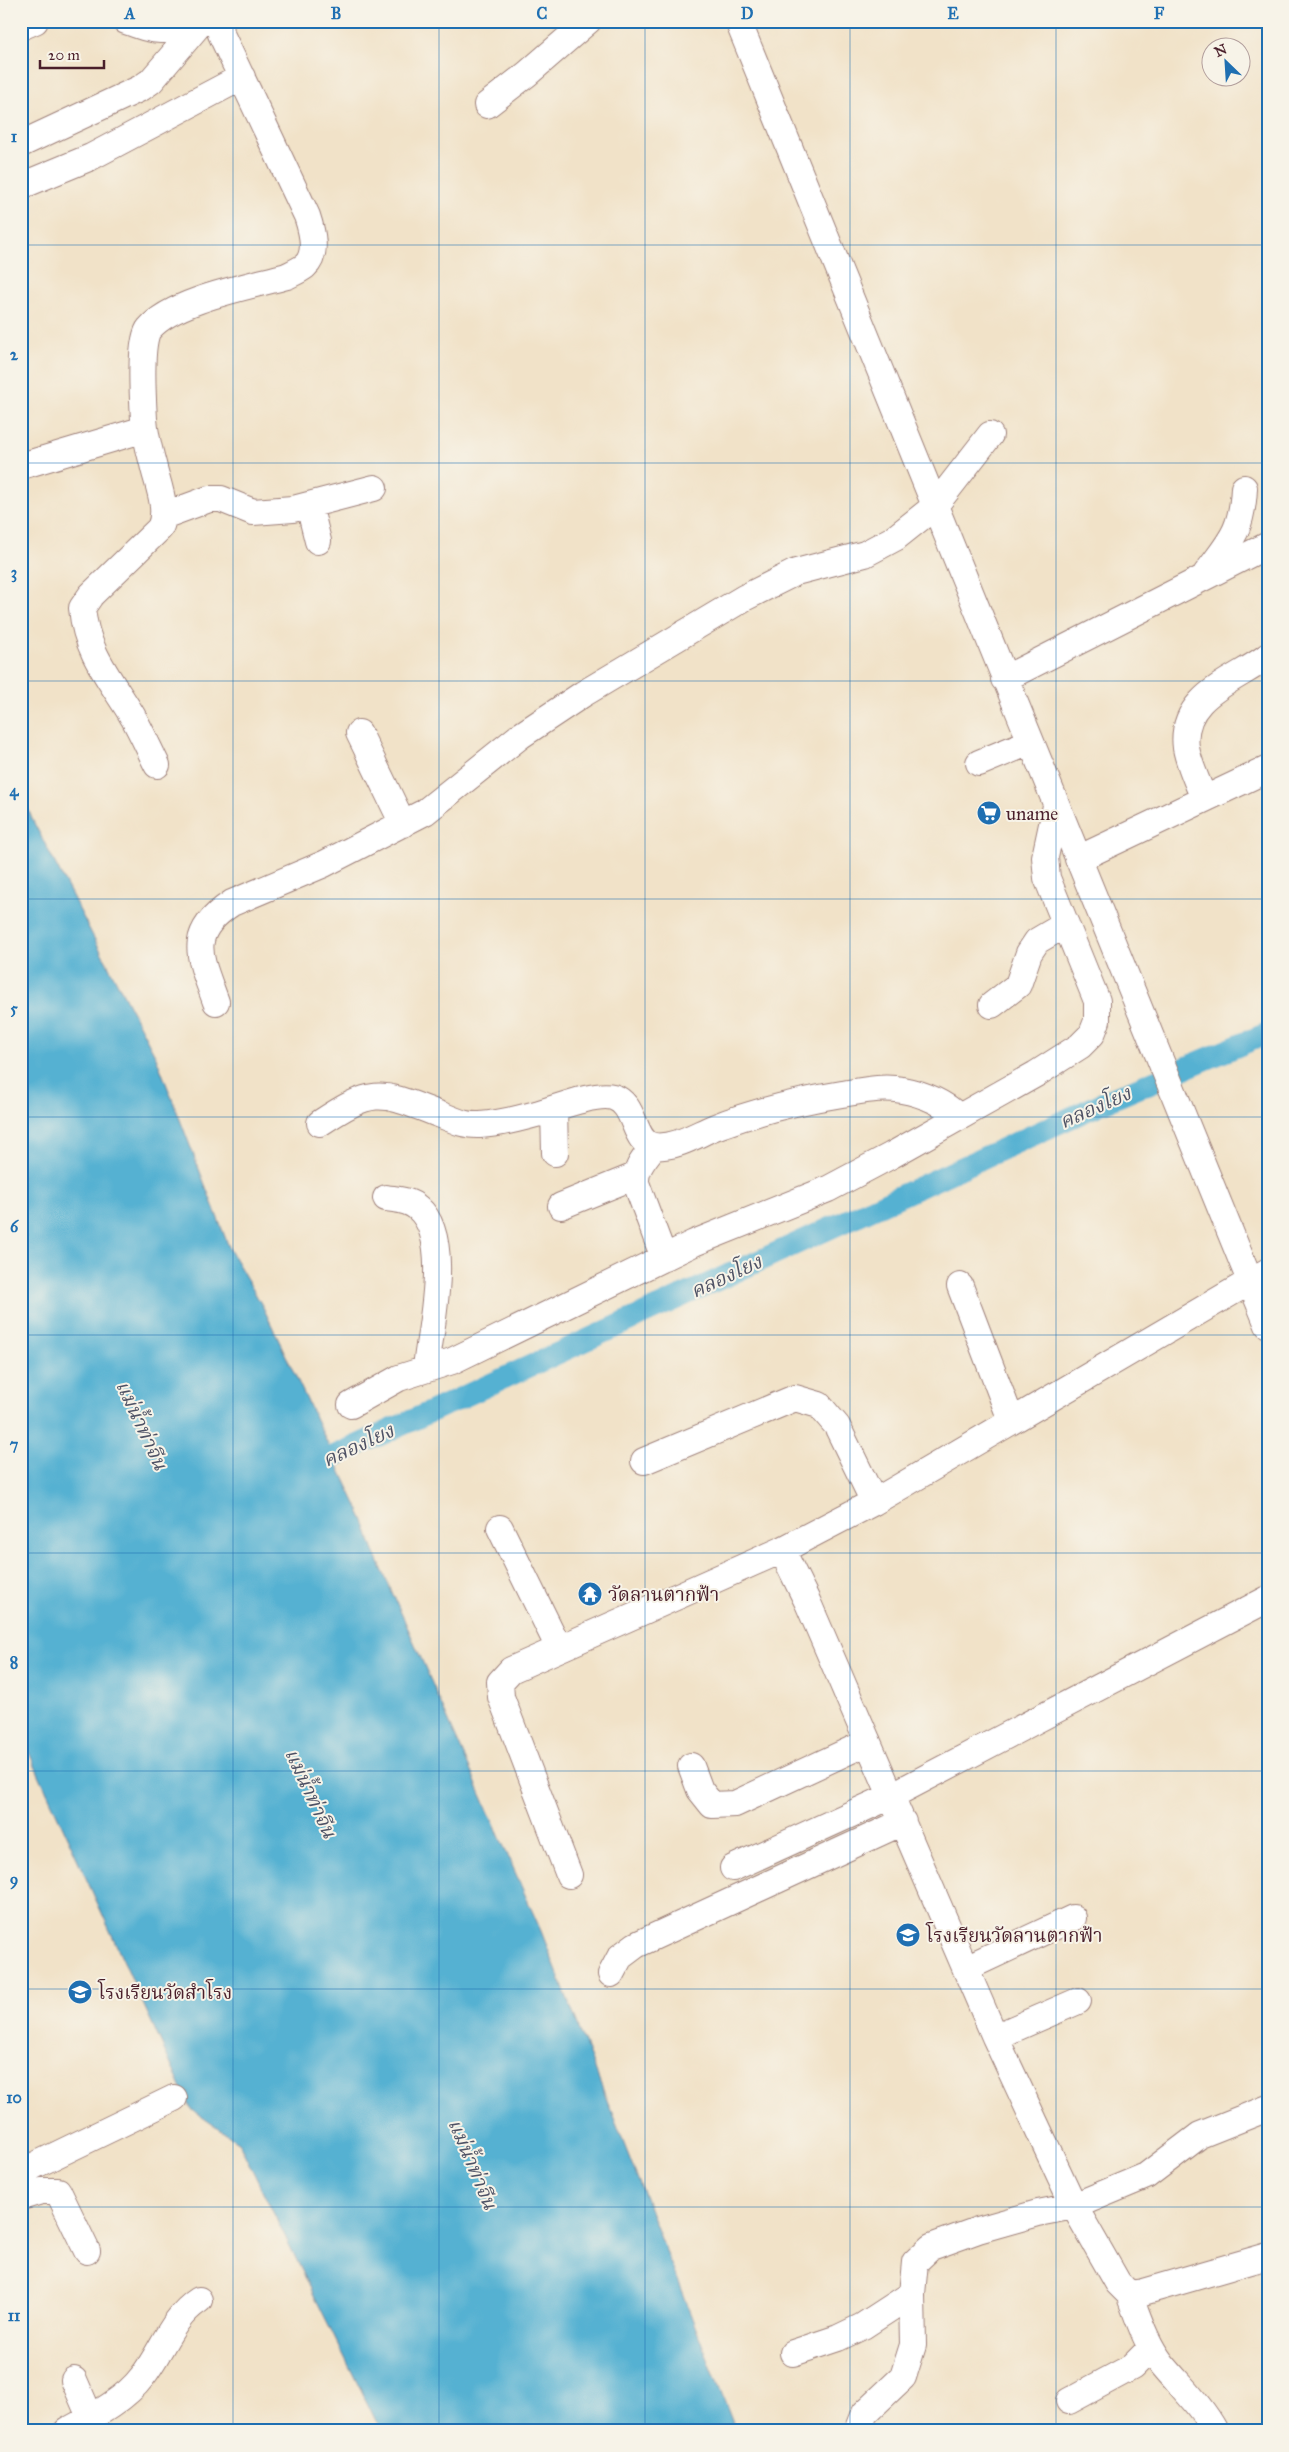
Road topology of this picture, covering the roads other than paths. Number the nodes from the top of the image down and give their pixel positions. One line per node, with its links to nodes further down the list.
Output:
1 (35, 21): 8 (street)
2 (126, 21): 3 (street)
3 (192, 21)
4 (202, 21): 11 (street)
5 (219, 21): 9 (street)
6 (588, 21): 10 (street)
7 (738, 21): 19 (street)
8 (21, 26)
9 (242, 76): 12 (street); 13 (street)
10 (487, 105)
11 (21, 144)
12 (21, 186)
13 (145, 429): 15 (street); 20 (street)
14 (990, 435): 19 (street)
15 (21, 466)
16 (374, 488): 18 (street)
17 (1244, 488): 23 (street)
18 (309, 504): 20 (street); 21 (street)
19 (934, 507): 25 (street); 33 (street)
20 (164, 516): 29 (street)
21 (318, 541)
22 (1268, 545): 23 (street)
23 (1202, 579): 25 (street)
24 (1268, 656): 31 (street)
25 (1004, 680): 27 (street)
26 (359, 733): 33 (street)
27 (1030, 742): 28 (street); 32 (street)
28 (979, 763)
29 (157, 765)
30 (1268, 769): 31 (street)
31 (1204, 799): 34 (street)
32 (1056, 806): 34 (street); 35 (street)
33 (403, 824): 36 (street)
34 (1078, 859): 47 (street)
35 (1066, 924): 37 (street); 39 (street)
36 (216, 1002)
37 (992, 1005)
38 (554, 1109): 40 (street); 41 (street); 42 (street)
39 (959, 1117): 41 (street); 46 (street)
40 (320, 1123)
41 (654, 1146): 43 (street)
42 (555, 1153)
43 (636, 1176): 45 (street); 46 (street)
44 (386, 1198): 50 (street)
45 (561, 1206)
46 (664, 1258): 50 (street)
47 (1259, 1276): 49 (street); 52 (street)
48 (960, 1286): 52 (street)
49 (1268, 1325)
50 (426, 1368): 51 (street)
51 (351, 1405)
52 (1011, 1420): 54 (street)
53 (644, 1461): 54 (street)
54 (874, 1502): 56 (street)
55 (500, 1528): 58 (street)
56 (782, 1550): 58 (street); 59 (street)
57 (1268, 1599): 61 (street)
58 (559, 1648): 64 (street)
59 (868, 1742): 60 (street); 61 (street)
60 (691, 1766)
61 (892, 1796): 62 (street); 63 (street)
62 (903, 1822): 66 (street); 67 (street)
63 (733, 1868)
64 (569, 1874)
65 (1074, 1918): 66 (street)
66 (966, 1968): 69 (street)
67 (610, 1974)
68 (1078, 2002): 69 (street)
69 (995, 2037): 74 (street)
70 (174, 2098): 72 (street)
71 (1268, 2108): 74 (street)
72 (21, 2172)
73 (21, 2197): 75 (street)
74 (1074, 2206): 77 (street); 78 (street)
75 (87, 2251)
76 (1268, 2256): 78 (street)
77 (912, 2294): 81 (street); 86 (street)
78 (1128, 2294): 80 (street)
79 (199, 2300): 84 (street)
80 (1151, 2348): 83 (street); 87 (street)
81 (793, 2352)
82 (74, 2380): 84 (street)
83 (1069, 2401)
84 (90, 2416): 85 (street)
85 (67, 2431)
86 (858, 2431)
87 (1215, 2431)

